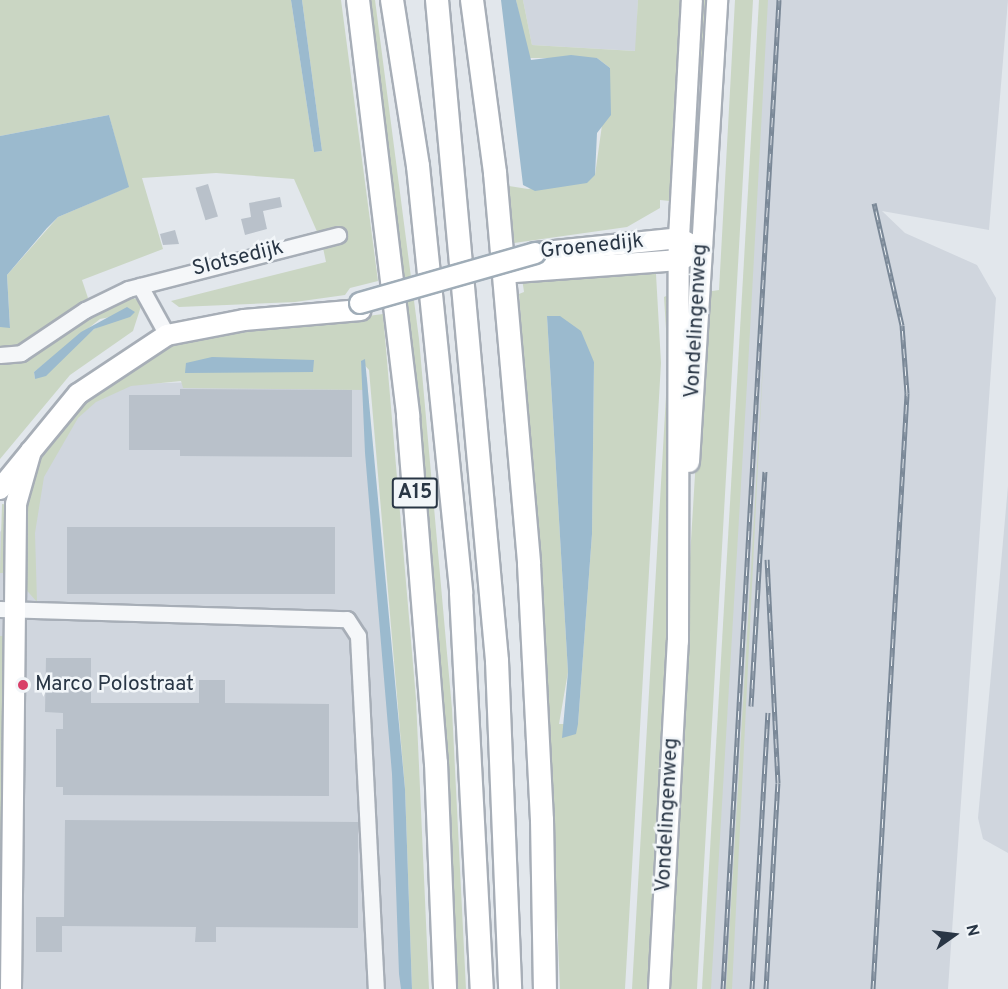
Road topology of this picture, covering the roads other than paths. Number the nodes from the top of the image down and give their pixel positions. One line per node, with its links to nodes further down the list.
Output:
1 (358, 0): 26 (highway, A15)
2 (392, 0): 27 (highway, A15)
3 (424, 0): 8 (highway)
4 (437, 0): 8 (highway)
5 (472, 0): 29 (highway)
6 (692, 0): 10 (main road, Vondelingenweg)
7 (717, 0): 11 (main road, Vondelingenweg)
8 (455, 204): 28 (highway)
9 (338, 235): 15 (street, Slotsedijk)
10 (679, 238): 11 (main road); 12 (main road, Vondelingenweg); 13 (main road, Groenedijk)
11 (701, 249): 12 (main road, Groenedijk); 23 (main road, Vondelingenweg)
12 (680, 260): 14 (main road, Groenedijk); 16 (main road, Vondelingenweg)
13 (536, 261): 14 (main road, Groenedijk); 17 (main road, Groenedijk, bridge); 17 (main road, Groenedijk)
14 (650, 262): 16 (main road)
15 (140, 286): 18 (street); 19 (street, Slotsedijk)
16 (680, 287): 23 (main road, Vondelingenweg)
17 (360, 307): 18 (main road, Groenedijk)
18 (167, 335): 20 (main road)
19 (0, 355)
20 (31, 451): 21 (main road); 22 (main road)
21 (0, 489)
22 (7, 609): 24 (main road); 25 (street)
23 (678, 641): 30 (main road, Vondelingenweg)
24 (11, 989)
25 (376, 989)
26 (445, 989)
27 (482, 989)
28 (510, 989)
29 (544, 989)
30 (658, 989)

